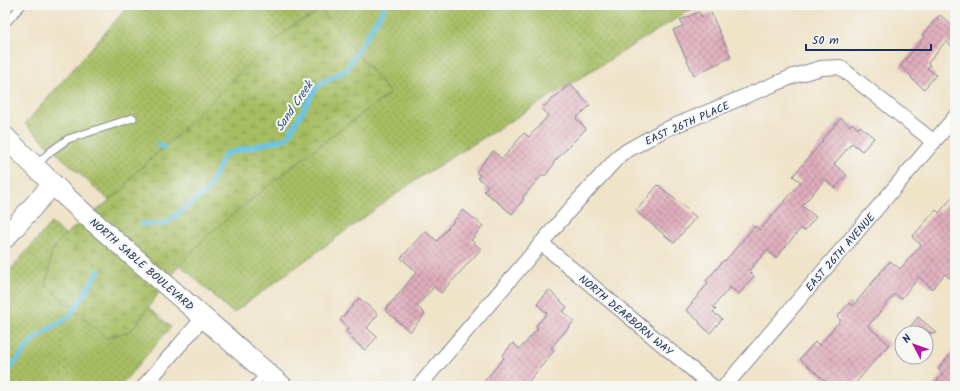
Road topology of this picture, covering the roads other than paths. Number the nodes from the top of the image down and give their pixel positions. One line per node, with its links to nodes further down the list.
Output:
1 (22, 5): 2 (lane)
2 (5, 24)
3 (955, 117): 6 (street, EAST 26TH AVENUE)
4 (133, 118): 7 (lane)
5 (5, 137): 7 (street, NORTH SABLE BOULEVARD)
6 (934, 142): 10 (street, EAST 26TH PLACE); 17 (street, EAST 26TH AVENUE)
7 (35, 166): 8 (street, NORTH SABLE BOULEVARD)
8 (53, 184): 9 (street); 11 (street, NORTH SABLE BOULEVARD)
9 (5, 238)
10 (541, 243): 15 (street, EAST 26TH PLACE); 16 (street, NORTH DEARBORN WAY)
11 (204, 317): 12 (street, NORTH SABLE BOULEVARD); 13 (street)
12 (260, 379): 14 (street, NORTH SABLE BOULEVARD)
13 (144, 386)
14 (282, 386)
15 (419, 386)
16 (712, 386)
17 (725, 386)

